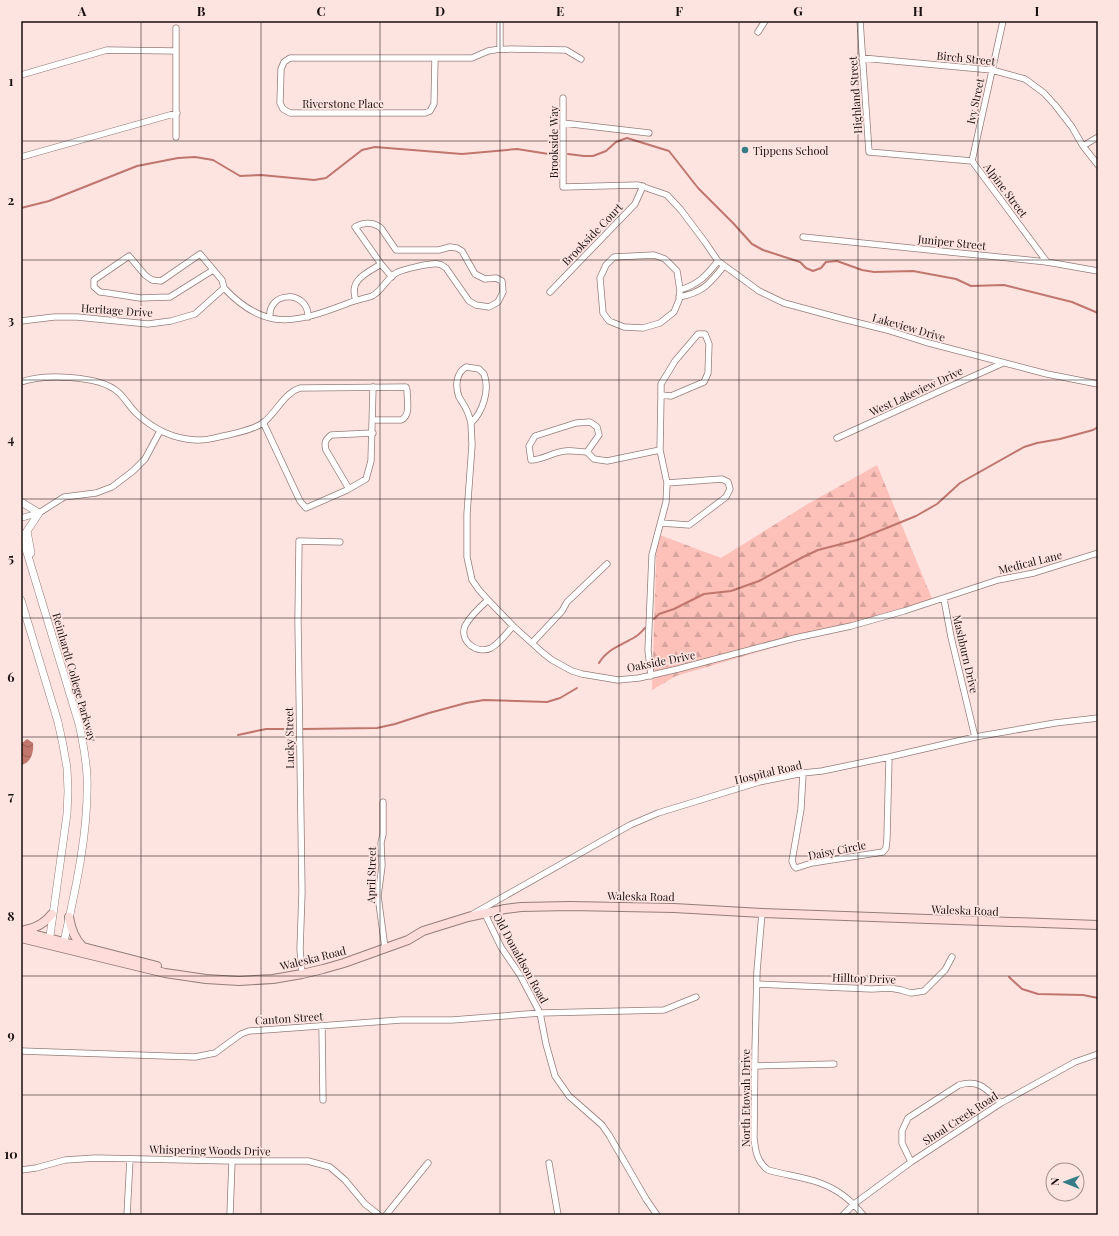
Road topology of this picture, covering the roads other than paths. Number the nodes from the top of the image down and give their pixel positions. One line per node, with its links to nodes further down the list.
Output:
1 (500, 21): 7 (street)
2 (765, 21): 6 (street)
3 (860, 21): 10 (street, Highland Street)
4 (1003, 21): 12 (street, Ivy Street)
5 (176, 28): 8 (street)
6 (758, 32)
7 (500, 49): 9 (street, Riverstone Place); 11 (street, Riverstone Place)
8 (176, 51): 13 (street); 15 (street)
9 (435, 58): 9 (street, Riverstone Place)
10 (862, 58): 12 (street, Birch Street); 21 (street, Highland Street)
11 (581, 59)
12 (992, 70): 20 (street, Birch Street); 23 (street, Ivy Street)
13 (21, 75)
14 (563, 98): 16 (street, Brookside Way)
15 (176, 113): 18 (street); 22 (street)
16 (563, 123): 17 (street); 26 (street, Brookside Way)
17 (649, 133)
18 (176, 136)
19 (1098, 137): 20 (street)
20 (1083, 146): 24 (street, Birch Street)
21 (885, 153): 23 (street, Alpine Street)
22 (21, 157)
23 (972, 161): 29 (street, Alpine Street)
24 (1098, 165)
25 (643, 186): 26 (street, Lakeview Drive); 28 (street, Lakeview Drive); 37 (street, Brookside Court)
26 (563, 187)
27 (803, 237): 29 (street, Juniper Street)
28 (718, 261): 31 (street, Lakeview Drive); 36 (street)
29 (1047, 262): 33 (street, Juniper Street)
30 (381, 264): 34 (street); 34 (street); 39 (street)
31 (724, 266): 38 (street); 43 (street, Lakeview Drive)
32 (214, 270): 32 (street); 35 (street)
33 (1098, 271)
34 (392, 277): 39 (street)
35 (224, 288): 41 (street); 42 (street, Heritage Drive)
36 (680, 290): 38 (street); 38 (street)
37 (550, 292)
38 (680, 297)
39 (356, 300): 40 (street)
40 (308, 317): 41 (street); 41 (street)
41 (270, 318)
42 (21, 321)
43 (1004, 363): 45 (street, Lakeview Drive); 53 (street, West Lakeview Drive)
44 (21, 382): 51 (street)
45 (1098, 384)
46 (374, 388): 48 (street); 48 (street); 49 (street)
47 (661, 395): 47 (street); 54 (street)
48 (373, 420): 52 (street)
49 (263, 422): 51 (street); 57 (street)
50 (471, 423): 50 (street, Oakside Drive); 69 (street, Oakside Drive)
51 (160, 431): 59 (street)
52 (373, 433): 57 (street); 57 (street)
53 (838, 438)
54 (660, 450): 55 (street); 56 (street)
55 (587, 452): 55 (street)
56 (666, 484): 61 (street); 61 (street)
57 (349, 489)
58 (21, 502): 59 (street)
59 (39, 513): 60 (street); 66 (street)
60 (21, 518)
61 (661, 522): 72 (street)
62 (21, 533): 66 (street, Reinhardt College Parkway)
63 (340, 542): 90 (street, Lucky Street)
64 (1098, 553): 67 (street, Medical Lane)
65 (607, 564): 71 (street)
66 (37, 587): 81 (street, Reinhardt College Parkway)
67 (944, 599): 72 (street, Oakside Drive); 74 (street, Mashburn Drive)
68 (21, 600): 79 (street)
69 (488, 600): 70 (street, Oakside Drive); 70 (street)
70 (513, 626): 71 (street, Oakside Drive)
71 (532, 643): 72 (street, Oakside Drive)
72 (651, 676)
73 (1098, 718): 74 (street, Hospital Road)
74 (975, 737): 75 (street, Hospital Road)
75 (889, 757): 76 (street, Hospital Road); 76 (street, Daisy Circle)
76 (803, 773): 82 (street, Hospital Road)
77 (383, 802): 88 (street, April Street)
78 (762, 913): 80 (main road, Waleska Road); 83 (main road, Waleska Road); 92 (street, North Etowah Drive)
79 (52, 914): 84 (main road); 85 (street)
80 (485, 914): 82 (main road, Waleska Road); 94 (street, Old Donaldson Road)
81 (69, 917): 86 (street, Reinhardt College Parkway); 87 (main road)
82 (468, 917): 88 (main road, Waleska Road)
83 (1098, 925)
84 (21, 933): 85 (main road)
85 (49, 941): 86 (main road)
86 (63, 945): 87 (main road, Waleska Road); 91 (main road, Waleska Road)
87 (82, 946): 91 (main road, Waleska Road)
88 (385, 948): 90 (main road, Waleska Road)
89 (952, 957): 92 (street, Hilltop Drive)
90 (302, 974): 91 (main road, Waleska Road)
91 (196, 977)
92 (757, 984): 99 (street, North Etowah Drive)
93 (696, 997): 94 (street, Canton Street)
94 (540, 1013): 95 (street, Canton Street); 114 (street, Old Donaldson Road)
95 (322, 1026): 96 (street, Canton Street); 100 (street)
96 (21, 1051)
97 (1098, 1054): 101 (street, Shoal Creek Road)
98 (834, 1064): 99 (street)
99 (755, 1066): 108 (street, North Etowah Drive)
100 (323, 1100)
101 (1002, 1103): 104 (street, Shoal Creek Road); 104 (street)
102 (130, 1159): 103 (street, Whispering Woods Drive); 107 (street, Whispering Woods Drive); 109 (street)
103 (232, 1161): 110 (street); 111 (street, Whispering Woods Drive)
104 (912, 1162): 108 (street, Shoal Creek Road)
105 (428, 1163): 112 (street)
106 (550, 1163): 113 (street)
107 (21, 1170)
108 (854, 1204): 115 (street, Shoal Creek Road); 116 (street, North Etowah Drive)
109 (127, 1215)
110 (230, 1215)
111 (379, 1215)
112 (386, 1215)
113 (558, 1215)
114 (657, 1215)
115 (843, 1215)
116 (863, 1215)

